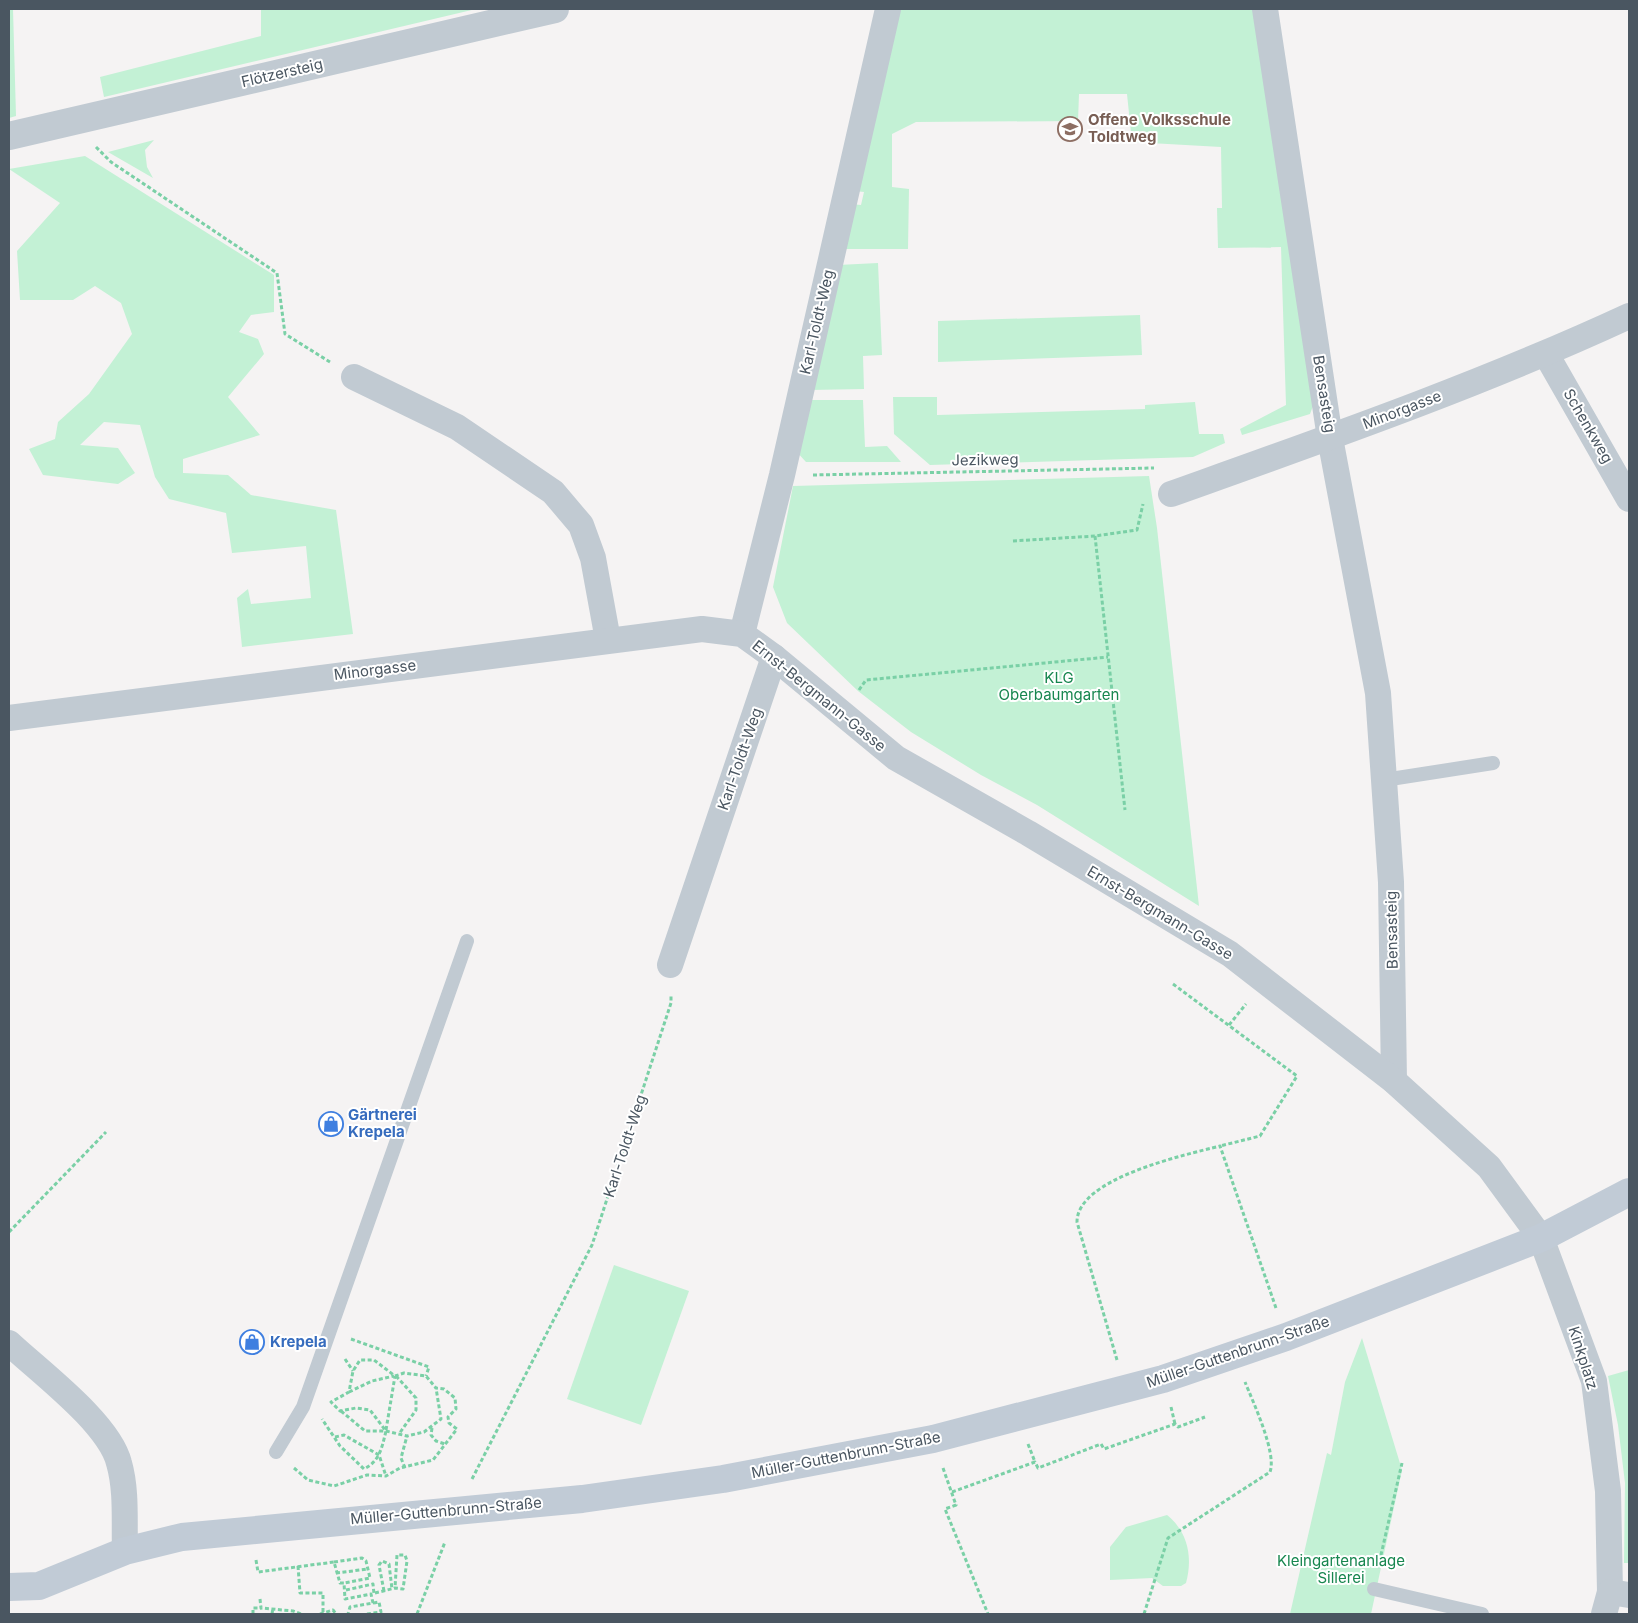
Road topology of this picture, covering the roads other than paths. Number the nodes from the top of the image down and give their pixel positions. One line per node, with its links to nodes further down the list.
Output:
1 (555, 9): 4 (street, Flötzersteig)
2 (888, 9): 11 (street, Karl-Toldt-Weg)
3 (1265, 9): 8 (street, Bensasteig)
4 (9, 136)
5 (1629, 316): 6 (street, Minorgasse)
6 (1546, 354): 8 (street, Minorgasse); 10 (street, Schenkweg)
7 (354, 377): 12 (street)
8 (1330, 438): 9 (street, Minorgasse); 16 (street, Bensasteig)
9 (1171, 494)
10 (1629, 498)
11 (742, 634): 12 (street, Minorgasse); 13 (street, Ernst-Bergmann-Gasse)
12 (608, 640): 14 (street, Minorgasse)
13 (774, 656): 18 (street, Karl-Toldt-Weg); 19 (street, Ernst-Bergmann-Gasse)
14 (9, 718)
15 (1493, 763): 16 (lane)
16 (1384, 780): 19 (street, Bensasteig)
17 (467, 941): 23 (lane)
18 (670, 965)
19 (1394, 1081): 21 (street, Ernst-Bergmann-Gasse)
20 (1629, 1192): 21 (main road)
21 (1540, 1238): 24 (main road, Müller-Guttenbrunn-Straße); 27 (street, Kinkplatz)
22 (9, 1343): 24 (street)
23 (276, 1452)
24 (125, 1551): 25 (main road, Müller-Guttenbrunn-Straße)
25 (9, 1588)
26 (1374, 1589): 28 (lane)
27 (1615, 1601)
28 (1482, 1614)

